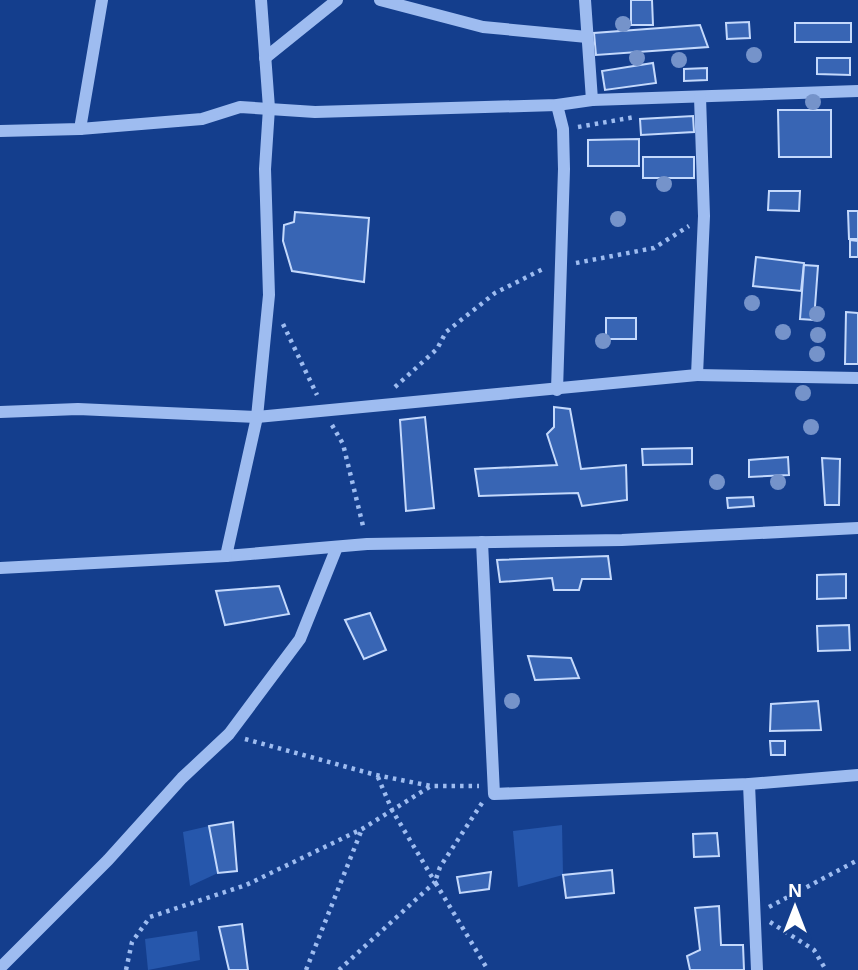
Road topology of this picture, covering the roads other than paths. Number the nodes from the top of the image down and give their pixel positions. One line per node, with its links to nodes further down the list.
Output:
1 (102, 0): 13 (street)
2 (261, 0): 7 (street)
3 (337, 0): 7 (street)
4 (380, 0): 6 (street)
5 (585, 0): 6 (street)
6 (587, 37): 10 (street)
7 (265, 58): 12 (street)
8 (858, 91): 9 (street)
9 (700, 97): 10 (street); 15 (street)
10 (592, 100): 11 (street)
11 (557, 105): 12 (street); 17 (street)
12 (269, 108): 13 (street); 19 (street)
13 (80, 129): 14 (street)
14 (0, 131)
15 (696, 375): 16 (street); 17 (street)
16 (858, 378)
17 (557, 390): 19 (street)
18 (0, 412): 19 (street)
19 (257, 417): 23 (street)
20 (858, 528): 21 (street)
21 (482, 542): 22 (street); 26 (street)
22 (337, 547): 23 (street); 27 (street)
23 (226, 556): 24 (street)
24 (0, 568)
25 (858, 775): 26 (street)
26 (749, 784): 28 (street)
27 (0, 968)
28 (757, 970)

